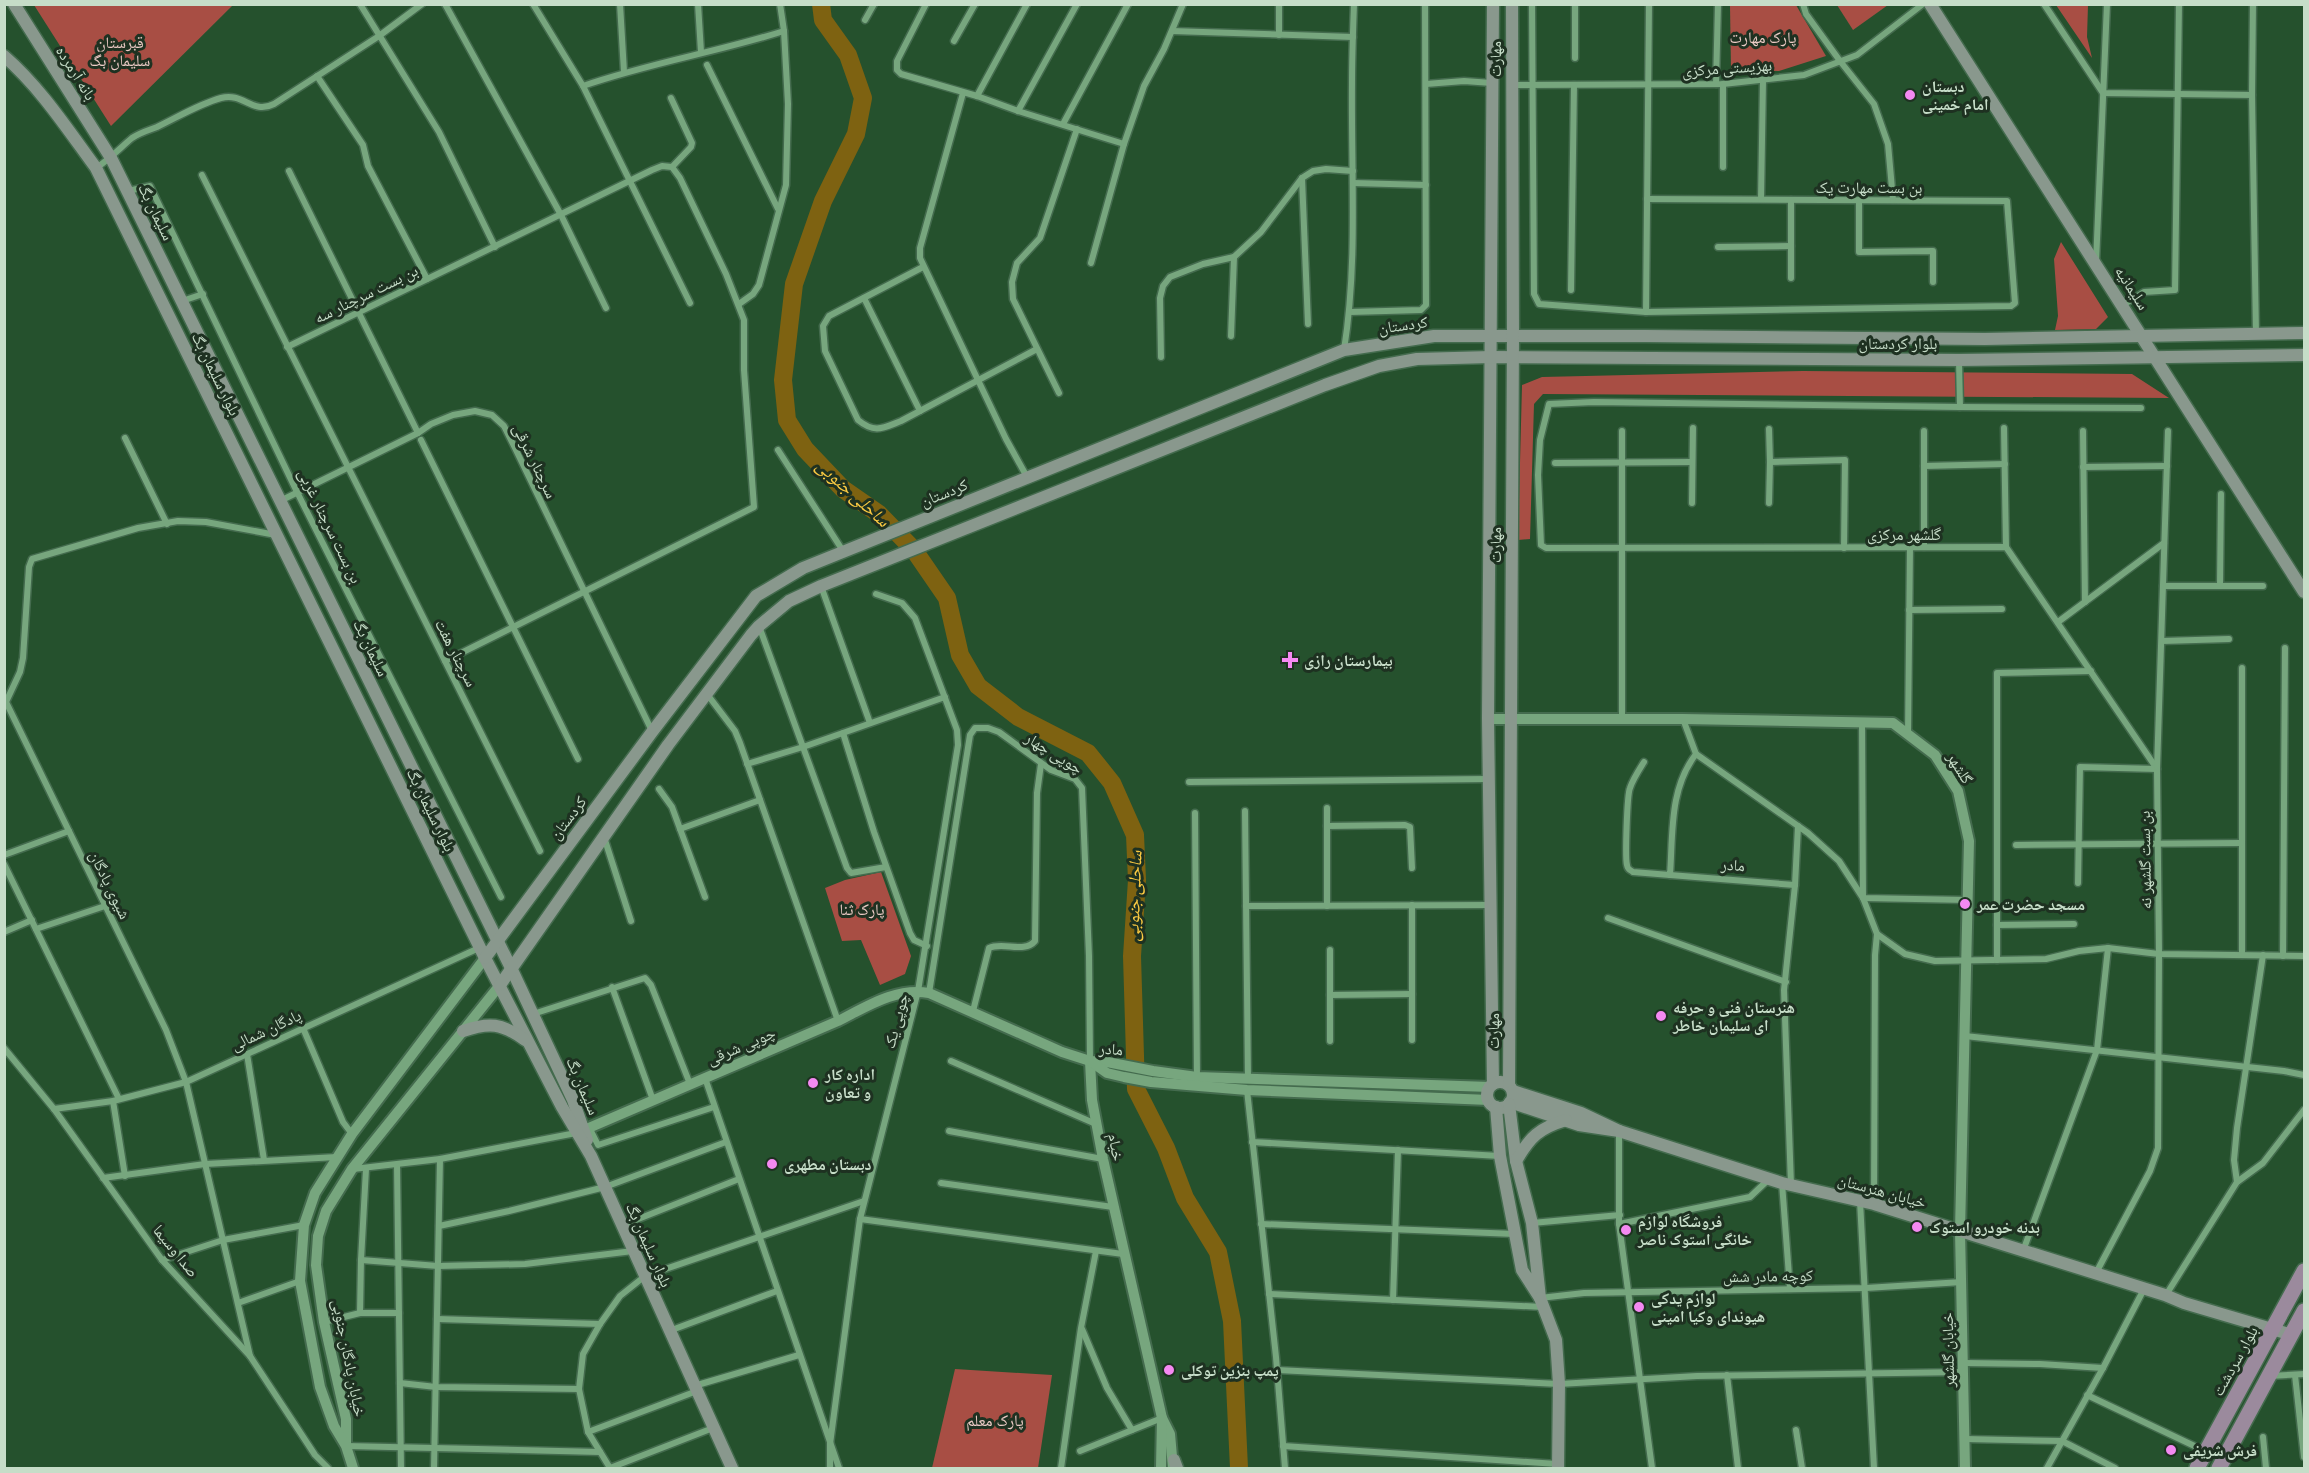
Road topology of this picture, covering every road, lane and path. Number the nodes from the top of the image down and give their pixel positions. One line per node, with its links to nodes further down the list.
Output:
1 (14, 4): 65 (main road, بانه آرمرده)
2 (360, 4): 36 (street)
3 (422, 4): 36 (street)
4 (445, 4): 83 (street)
5 (533, 4): 54 (street)
6 (620, 4): 44 (street)
7 (698, 4): 39 (street)
8 (780, 4): 33 (street)
9 (874, 4): 32 (street)
10 (926, 4): 55 (street)
11 (975, 4): 38 (street)
12 (1027, 4): 59 (street)
13 (1077, 4): 61 (street)
14 (1128, 4): 62 (street)
15 (1183, 4): 34 (street)
16 (1279, 4): 35 (street)
17 (1354, 4): 37 (street)
18 (1425, 4): 48 (street)
19 (1493, 4): 47 (main road, مهارت)
20 (1512, 4): 51 (main road, مهارت)
21 (1532, 4): 49 (street)
22 (1575, 4): 41 (street)
23 (1649, 4): 53 (street)
24 (1718, 4): 50 (street)
25 (1803, 4): 42 (street)
26 (1923, 4): 42 (street, بهزیستی مرکزی)
27 (1930, 4): 89 (main road, سلیمانیه)
28 (2044, 4): 56 (street)
29 (2107, 4): 56 (street)
30 (2179, 4): 57 (street)
31 (2253, 4): 58 (street)
32 (866, 20)
33 (784, 31): 39 (street); 82 (street)
34 (1172, 31): 35 (street); 64 (street)
35 (1279, 35): 37 (street)
36 (379, 36): 45 (street); 85 (street)
37 (1353, 37): 70 (street)
38 (954, 41)
39 (701, 52): 44 (street)
40 (4, 56): 68 (main road)
41 (1575, 58)
42 (1840, 61): 46 (street, بهزیستی مرکزی); 81 (street)
43 (707, 65): 82 (street)
44 (624, 72): 54 (street)
45 (317, 76): 65 (street); 91 (street)
46 (1763, 81): 50 (street, بهزیستی مرکزی); 78 (street)
47 (1493, 83): 48 (street); 51 (main road); 109 (main road, مهارت)
48 (1426, 84): 75 (street)
49 (1532, 84): 51 (street, بهزیستی مرکزی); 52 (street, بهزیستی مرکزی); 104 (street)
50 (1720, 84): 53 (street, بهزیستی مرکزی); 67 (street)
51 (1512, 85): 110 (main road, مهارت)
52 (1574, 85): 53 (street, بهزیستی مرکزی); 94 (street)
53 (1647, 85): 77 (street)
54 (583, 86): 73 (street)
55 (963, 93): 59 (street); 90 (street)
56 (2103, 93): 57 (street); 89 (street)
57 (2178, 94): 58 (street); 100 (street)
58 (2252, 95): 107 (street)
59 (977, 96): 61 (street)
60 (671, 98): 66 (street)
61 (1018, 111): 62 (street)
62 (1062, 124): 63 (street)
63 (1077, 129): 64 (street); 113 (street)
64 (1124, 144): 88 (street)
65 (111, 158): 68 (street); 76 (main road, سلیمان بگ)
66 (672, 167): 73 (street, بن بست سرچنار سه); 99 (street)
67 (1723, 167)
68 (96, 168): 153 (main road, بلوار سلیمان بگ)
69 (289, 171): 102 (street)
70 (1353, 171): 72 (street); 74 (street)
71 (202, 175): 112 (street)
72 (1302, 178): 87 (street); 105 (street)
73 (629, 182): 83 (street, بن بست سرچنار سه); 98 (street)
74 (1353, 183): 75 (street); 103 (street)
75 (1426, 185): 103 (street)
76 (127, 191): 95 (street, بن بست سرچنار غربی); 97 (main road, سلیمان بگ)
77 (1647, 199): 78 (street, بن بست مهارت یک); 104 (street)
78 (1761, 199): 79 (street, بن بست مهارت یک)
79 (1791, 200): 80 (street, بن بست مهارت یک); 84 (street)
80 (1859, 200): 81 (street, بن بست مهارت یک); 93 (street)
81 (1893, 200): 104 (street, بن بست مهارت یک)
82 (778, 209): 99 (street)
83 (561, 215): 85 (street, بن بست سرچنار سه); 101 (street)
84 (1791, 246): 86 (street); 92 (street)
85 (495, 247): 91 (street, بن بست سرچنار سه)
86 (1718, 247)
87 (1234, 257): 108 (street); 116 (street)
88 (1090, 263)
89 (2096, 264): 100 (main road, سلیمانیه)
90 (923, 267): 96 (street); 121 (street)
91 (427, 279): 102 (street, بن بست سرچنار سه)
92 (1791, 279)
93 (1933, 282)
94 (1571, 290)
95 (203, 294): 97 (street); 147 (street, بن بست سرچنار غربی)
96 (864, 298): 125 (street); 125 (street)
97 (182, 301): 149 (main road, سلیمان بگ)
98 (690, 303)
99 (739, 304): 165 (street)
100 (2123, 305): 111 (main road, سلیمانیه)
101 (606, 308)
102 (359, 312): 112 (street, بن بست سرچنار سه); 133 (street)
103 (1350, 312): 114 (street)
104 (1646, 312)
105 (1308, 324)
106 (2304, 333): 107 (main road, بلوار کردستان)
107 (2256, 334): 111 (main road, بلوار کردستان)
108 (1231, 336)
109 (1491, 336): 110 (main road, بلوار کردستان); 114 (main road, کردستان); 117 (main road, مهارت)
110 (1513, 337): 111 (main road, بلوار کردستان); 118 (main road, مهارت)
111 (2144, 337): 119 (main road, سلیمانیه)
112 (287, 347): 144 (street, سرچنار هفت)
113 (1037, 349): 121 (street); 122 (street)
114 (1344, 350): 146 (main road, کردستان)
115 (2304, 355): 119 (main road, بلوار کردستان)
116 (1161, 357)
117 (1491, 357): 118 (main road, بلوار کردستان); 162 (main road); 183 (main road, مهارت)
118 (1513, 358): 120 (main road, بلوار کردستان); 182 (main road, مهارت)
119 (2157, 359): 120 (main road, بلوار کردستان); 166 (main road, سلیمانیه)
120 (1959, 360): 123 (street)
121 (978, 381): 125 (street); 146 (street)
122 (1059, 393)
123 (1960, 407): 124 (street); 159 (street, گلشهر مرکزی)
124 (2141, 408)
125 (920, 411)
126 (1693, 428): 137 (street)
127 (2004, 428): 141 (street)
128 (1769, 429): 138 (street)
129 (1622, 431): 140 (street)
130 (1924, 431): 142 (street)
131 (2083, 431): 145 (street)
132 (2168, 431): 143 (street, بن بست گلشهر نه)
133 (418, 433): 144 (street, سرچنار شرقی); 165 (street, سرچنار شرقی)
134 (125, 438): 152 (street)
135 (421, 440): 173 (street)
136 (778, 450): 160 (street)
137 (1691, 462): 140 (street); 151 (street)
138 (1770, 462): 150 (street); 158 (street)
139 (1555, 463): 140 (street)
140 (1622, 463): 159 (street)
141 (2005, 464): 142 (street); 157 (street)
142 (1924, 466): 156 (street)
143 (2167, 466): 145 (street); 154 (street, بن بست گلشهر نه)
144 (348, 467): 147 (street, سرچنار شرقی); 177 (street, سرچنار هفت)
145 (2083, 467): 168 (street)
146 (1027, 477): 160 (main road, کردستان)
147 (297, 492): 149 (street, سرچنار شرقی); 225 (street, بن بست سرچنار غربی)
148 (2221, 494): 161 (street)
149 (280, 501): 223 (main road, سلیمان بگ)
150 (1769, 502)
151 (1692, 503)
152 (166, 524): 153 (street); 209 (street, شیوی پادگان)
153 (278, 536): 224 (main road, بلوار سلیمان بگ)
154 (2164, 543): 163 (street, بن بست گلشهر نه); 168 (street)
155 (1910, 547): 156 (street, گلشهر مرکزی); 158 (street, گلشهر مرکزی); 170 (street)
156 (1924, 547): 157 (street, گلشهر مرکزی)
157 (2006, 547): 171 (street)
158 (1844, 548): 159 (street, گلشهر مرکزی)
159 (1622, 549): 184 (street)
160 (843, 551): 188 (main road, کردستان)
161 (2220, 585): 163 (street); 164 (street)
162 (821, 586): 172 (main road); 187 (street)
163 (2163, 586): 175 (street, بن بست گلشهر نه)
164 (2263, 586)
165 (585, 591): 173 (street); 188 (street, سرچنار شرقی)
166 (2304, 592)
167 (876, 594): 181 (street)
168 (2085, 602): 171 (street)
169 (2002, 609): 170 (street)
170 (1910, 610): 190 (street)
171 (2058, 622): 179 (street)
172 (759, 626): 180 (main road); 192 (street)
173 (513, 627): 177 (street); 194 (street)
174 (2229, 639): 175 (street)
175 (2162, 641): 198 (street, بن بست گلشهر نه)
176 (2285, 648): 250 (street)
177 (445, 661): 215 (street, سرچنار هفت)
178 (2242, 668): 211 (street)
179 (2091, 671): 198 (street); 238 (street)
180 (707, 694): 191 (main road); 196 (street)
181 (945, 697): 187 (street); 243 (street, چوپی یک)
182 (1510, 718): 183 (street); 184 (street, گلشهر); 285 (main road, مهارت)
183 (1488, 719): 199 (main road, مهارت)
184 (1622, 719): 185 (street, گلشهر)
185 (1683, 719): 186 (street, گلشهر); 193 (street)
186 (1862, 721): 190 (street, گلشهر); 227 (street)
187 (870, 723): 189 (street)
188 (652, 732): 191 (main road); 242 (main road, کردستان)
189 (843, 733): 192 (street); 218 (street)
190 (1908, 734): 228 (street, گلشهر)
191 (668, 745): 210 (main road)
192 (803, 747): 196 (street); 218 (street)
193 (1696, 754): 207 (street); 220 (street)
194 (578, 759)
195 (1644, 762): 220 (street, مادر)
196 (747, 764): 202 (street)
197 (1041, 764): 258 (street, چوپی چهار); 261 (street); 275 (street, چوپی چهار)
198 (2157, 769): 212 (street); 213 (street, بن بست گلشهر نه)
199 (1488, 779): 200 (street); 230 (main road, مهارت)
200 (1189, 782)
201 (659, 789): 208 (street)
202 (760, 800): 208 (street); 263 (street)
203 (1327, 808): 206 (street)
204 (1245, 811): 232 (street)
205 (1195, 813): 279 (street)
206 (1327, 825): 219 (street); 233 (street)
207 (1798, 826): 222 (street); 227 (street)
208 (680, 829): 226 (street)
209 (69, 831): 216 (street); 231 (street, شیوی پادگان)
210 (604, 837): 236 (street); 254 (main road)
211 (2241, 843): 213 (street); 248 (street)
212 (2080, 844): 213 (street); 214 (street); 221 (street)
213 (2157, 844): 247 (street, بن بست گلشهر نه)
214 (2016, 845)
215 (540, 851)
216 (4, 855)
217 (4, 864): 235 (street)
218 (886, 867): 243 (street)
219 (1412, 868)
220 (1670, 875): 222 (street, مادر)
221 (2078, 883)
222 (1795, 885): 255 (street)
223 (472, 888): 224 (street); 242 (main road, سلیمان بگ)
224 (454, 896): 246 (main road, بلوار سلیمان بگ)
225 (501, 897)
226 (705, 897)
227 (1863, 898): 228 (street); 241 (street)
228 (1968, 900): 253 (street, گلشهر)
229 (1412, 905): 230 (street); 233 (street); 259 (street)
230 (1489, 905): 284 (main road, مهارت)
231 (105, 906): 239 (street); 281 (street, شیوی پادگان)
232 (1246, 906): 233 (street); 283 (street)
233 (1327, 906)
234 (1608, 918): 255 (street)
235 (32, 920): 239 (street); 240 (street)
236 (631, 921)
237 (2074, 924): 238 (street)
238 (1997, 926): 252 (street)
239 (36, 929): 286 (street)
240 (4, 932)
241 (1877, 934): 253 (street); 321 (street)
242 (497, 940): 246 (main road, کردستان); 254 (main road, سلیمان بگ)
243 (927, 946): 258 (street, چوپی یک)
244 (2108, 948): 247 (street); 252 (street); 271 (street)
245 (1330, 950): 260 (street)
246 (482, 953): 256 (main road, بلوار سلیمان بگ); 264 (street, پادگان شمالی); 297 (street, خیابان پادگان جنوبی)
247 (2159, 954): 248 (street); 273 (street, بن بست گلشهر نه)
248 (2242, 955): 249 (street)
249 (2263, 956): 250 (street); 276 (street)
250 (2283, 956): 251 (street)
251 (2304, 956)
252 (1997, 960): 253 (street)
253 (1966, 961): 266 (street, گلشهر)
254 (512, 970): 256 (main road, خیابان پادگان جنوبی); 262 (main road, سلیمان بگ)
255 (1785, 982): 317 (street)
256 (500, 985): 265 (street, خیابان پادگان جنوبی); 269 (main road, بلوار سلیمان بگ)
257 (612, 987): 262 (street); 282 (street); 287 (street)
258 (924, 992): 261 (street); 263 (street, چوپی شرقی); 319 (street, چوپی یک)
259 (1412, 994): 260 (street); 267 (street)
260 (1330, 995): 268 (street)
261 (973, 1011): 275 (street)
262 (533, 1014): 294 (main road, سلیمان بگ)
263 (838, 1021): 280 (street, چوپی شرقی)
264 (303, 1028): 272 (street, پادگان شمالی); 297 (street)
265 (463, 1031): 269 (main road); 309 (street, خیابان پادگان جنوبی)
266 (1965, 1036): 271 (street); 332 (street, گلشهر)
267 (1412, 1040)
268 (1330, 1041)
269 (529, 1042): 294 (main road, بلوار سلیمان بگ)
270 (4, 1048): 290 (street, صدا وسیما)
271 (2097, 1050): 273 (street); 338 (street)
272 (247, 1054): 281 (street, پادگان شمالی); 305 (street)
273 (2157, 1058): 276 (street); 345 (street, بن بست گلشهر نه)
274 (951, 1061): 293 (street)
275 (1090, 1061): 278 (street, مادر); 278 (street, مادر); 293 (street, خیام)
276 (2248, 1066): 277 (street); 315 (street)
277 (2304, 1075)
278 (1152, 1076): 279 (street, مادر); 283 (street, مادر)
279 (1197, 1077): 283 (street, مادر)
280 (705, 1078): 282 (street, چوپی شرقی); 289 (street)
281 (186, 1082): 286 (street, پادگان شمالی); 307 (street, شیوی پادگان)
282 (690, 1084): 287 (street, چوپی شرقی)
283 (1248, 1085): 284 (street, مادر); 288 (street, مادر); 299 (street)
284 (1492, 1086): 285 (main road); 288 (main road, مهارت)
285 (1510, 1096): 288 (main road); 292 (main road, خیابان هنرستان); 296 (main road, خیابان هنرستان); 306 (main road, مهارت)
286 (116, 1100): 290 (street, پادگان شمالی); 311 (street)
287 (653, 1100): 294 (street, چوپی شرقی)
288 (1492, 1104): 301 (main road, مهارت)
289 (714, 1107): 294 (street); 298 (street)
290 (54, 1109): 312 (street, صدا وسیما)
291 (2304, 1110): 315 (street)
292 (1566, 1120): 296 (main road, خیابان هنرستان); 306 (main road)
293 (1097, 1124): 304 (street, خیام)
294 (583, 1130): 303 (street); 318 (main road, بلوار سلیمان بگ)
295 (949, 1131): 304 (street)
296 (1619, 1131): 314 (main road, خیابان هنرستان); 323 (street)
297 (352, 1134): 302 (street, خیابان پادگان جنوبی)
298 (726, 1142): 313 (street); 318 (street)
299 (1252, 1142): 300 (street); 326 (street)
300 (1398, 1150): 301 (street); 331 (street)
301 (1500, 1156): 333 (main road, مهارت)
302 (337, 1157): 305 (street); 328 (street, خیابان پادگان جنوبی)
303 (440, 1159): 308 (street); 330 (street)
304 (1103, 1159): 322 (street, خیام)
305 (264, 1160): 307 (street)
306 (1516, 1161): 325 (main road, مهارت)
307 (205, 1164): 311 (street); 335 (street, شیوی پادگان)
308 (397, 1165): 310 (street); 342 (street)
309 (352, 1169): 310 (street); 363 (street, خیابان پادگان جنوبی)
310 (366, 1169): 341 (street)
311 (125, 1176): 312 (street)
312 (104, 1178): 340 (street, صدا وسیما)
313 (739, 1179): 329 (street); 334 (street)
314 (1769, 1179): 317 (main road, خیابان هنرستان); 327 (street)
315 (2237, 1182): 355 (street)
316 (941, 1183): 322 (street)
317 (1786, 1184): 320 (main road, خیابان هنرستان); 351 (street)
318 (604, 1187): 329 (main road, بلوار سلیمان بگ); 330 (street)
319 (864, 1201): 324 (street, چوپی یک); 334 (street)
320 (1860, 1201): 321 (main road, خیابان هنرستان); 349 (street)
321 (1875, 1204): 332 (main road, خیابان هنرستان)
322 (1113, 1207): 339 (street, خیام)
323 (1620, 1215): 325 (street); 327 (street)
324 (860, 1219): 337 (street); 394 (street, چوپی یک)
325 (1532, 1223): 358 (main road, مهارت)
326 (1261, 1224): 331 (street); 354 (street)
327 (1619, 1224): 353 (street)
328 (303, 1225): 335 (street); 347 (street, خیابان پادگان جنوبی)
329 (623, 1225): 336 (main road, بلوار سلیمان بگ)
330 (439, 1226): 343 (street)
331 (1395, 1229): 333 (street); 356 (street)
332 (1960, 1231): 338 (main road, خیابان هنرستان); 348 (street, خیابان گلشهر)
333 (1515, 1234): 358 (main road, مهارت)
334 (759, 1237): 346 (street); 352 (street)
335 (223, 1240): 340 (street); 357 (street, شیوی پادگان)
336 (634, 1251): 343 (street); 346 (main road, بلوار سلیمان بگ)
337 (1096, 1251): 339 (street); 365 (street)
338 (2023, 1251): 345 (main road, خیابان هنرستان)
339 (1123, 1254): 386 (street, خیام)
340 (162, 1260): 370 (street, صدا وسیما)
341 (361, 1260): 342 (street); 360 (street)
342 (398, 1263): 343 (street); 361 (street)
343 (438, 1266): 362 (street)
344 (2304, 1271): 366 (main road, بلوار سردشت)
345 (2096, 1274): 350 (main road, خیابان هنرستان)
346 (645, 1276): 364 (street); 367 (main road, بلوار سلیمان بگ)
347 (300, 1281): 357 (street); 395 (street, خیابان پادگان جنوبی)
348 (1962, 1282): 349 (street, کوچه مادر شش); 371 (street, خیابان گلشهر)
349 (1866, 1288): 351 (street, کوچه مادر شش); 374 (street)
350 (2144, 1288): 355 (main road, خیابان هنرستان); 372 (street)
351 (1790, 1290): 353 (street, کوچه مادر شش)
352 (777, 1291): 367 (street); 369 (street)
353 (1628, 1293): 358 (street, کوچه مادر شش); 379 (street)
354 (1269, 1294): 356 (street, کوچه مادر شش); 373 (street)
355 (2165, 1295): 366 (main road, خیابان هنرستان)
356 (1393, 1300): 358 (street, کوچه مادر شش)
357 (238, 1303): 370 (street, شیوی پادگان)
358 (1541, 1303): 381 (main road, مهارت)
359 (2304, 1311): 368 (main road)
360 (360, 1313): 361 (street); 363 (street)
361 (399, 1313): 380 (street)
362 (437, 1319): 364 (street); 382 (street)
363 (324, 1322): 395 (street, خیابان پادگان جنوبی)
364 (600, 1324): 384 (street)
365 (1082, 1328): 388 (street); 413 (street)
366 (2273, 1329): 368 (main road, خیابان هنرستان); 400 (main road, بلوار سردشت)
367 (669, 1331): 383 (main road, بلوار سلیمان بگ)
368 (2292, 1335): 378 (main road)
369 (799, 1355): 383 (street); 394 (street)
370 (250, 1356): 405 (street, صدا وسیما)
371 (1964, 1368): 372 (street); 374 (street); 392 (street, خیابان گلشهر)
372 (2103, 1368): 385 (street)
373 (1277, 1370): 381 (street); 397 (street)
374 (1870, 1373): 376 (street); 419 (street)
375 (2304, 1374): 377 (street)
376 (1727, 1375): 379 (street); 417 (street)
377 (2295, 1375): 378 (street); 402 (street)
378 (2269, 1376): 424 (main road)
379 (1639, 1380): 381 (street); 416 (street)
380 (399, 1383): 382 (street); 396 (street)
381 (1559, 1384): 404 (main road, مهارت)
382 (436, 1387): 384 (street); 398 (street)
383 (696, 1388): 387 (main road, بلوار سلیمان بگ); 390 (street)
384 (579, 1389): 390 (street)
385 (2087, 1395): 393 (street); 400 (street)
386 (1162, 1418): 388 (street); 403 (street, خیام); 414 (street, خیام)
387 (714, 1427): 409 (street); 410 (main road, بلوار سلیمان بگ)
388 (1132, 1430): 399 (street)
389 (1797, 1430): 418 (street)
390 (588, 1432): 401 (street)
391 (2263, 1437): 425 (street)
392 (1965, 1439): 393 (street); 420 (street, خیابان گلشهر)
393 (2062, 1441): 421 (street); 422 (street)
394 (830, 1444): 411 (street, چوپی یک); 412 (street, چوپی یک)
395 (346, 1446): 396 (street); 406 (street)
396 (400, 1446): 398 (street); 407 (street)
397 (1283, 1446): 404 (street); 415 (street)
398 (434, 1448): 401 (street); 408 (street)
399 (1080, 1451)
400 (2206, 1451): 423 (main road, بلوار سردشت)
401 (600, 1452): 409 (street)
402 (2304, 1457)
403 (1175, 1466)
404 (1557, 1466)
405 (328, 1468)
406 (354, 1468)
407 (400, 1468)
408 (434, 1468)
409 (610, 1468)
410 (732, 1468)
411 (830, 1468)
412 (839, 1468)
413 (1061, 1468)
414 (1161, 1468)
415 (1285, 1468)
416 (1652, 1468)
417 (1738, 1468)
418 (1802, 1468)
419 (1874, 1468)
420 (1965, 1468)
421 (2047, 1468)
422 (2115, 1468)
423 (2197, 1468)
424 (2219, 1468)
425 (2266, 1468)

